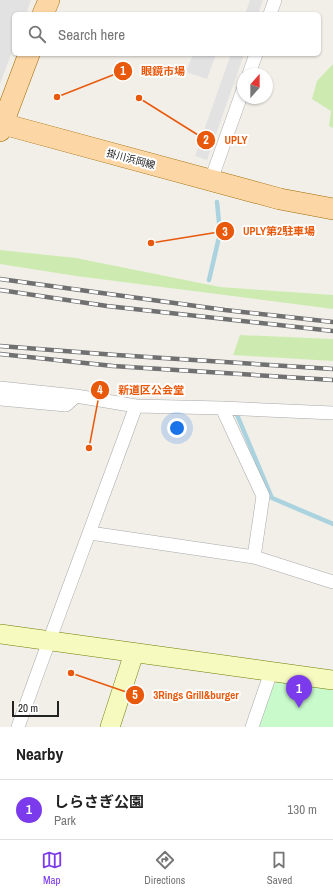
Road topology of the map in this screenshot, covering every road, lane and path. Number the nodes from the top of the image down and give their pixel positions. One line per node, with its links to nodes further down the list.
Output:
1 (49, 0): 3 (main road)
2 (275, 0): 4 (street)
3 (44, 12)
4 (271, 12)
5 (28, 56): 9 (main road, 掛川浜岡線)
6 (255, 56): 7 (street)
7 (251, 68)
8 (238, 104): 10 (street)
9 (1, 126): 10 (main road, 掛川浜岡線)
10 (211, 180): 11 (main road, 掛川浜岡線)
11 (333, 209)
12 (0, 388): 13 (street)
13 (76, 396): 14 (street); 15 (street)
14 (0, 399)
15 (136, 406): 16 (street); 18 (street)
16 (222, 408): 17 (street); 19 (street)
17 (333, 413)
18 (90, 533): 19 (street); 22 (street)
19 (254, 557): 20 (street)
20 (333, 582)
21 (0, 634): 22 (street)
22 (49, 640): 23 (street); 26 (street)
23 (134, 653): 24 (street); 27 (street)
24 (271, 672): 25 (street); 28 (street)
25 (333, 680)
26 (18, 727)
27 (110, 727)
28 (252, 727)

